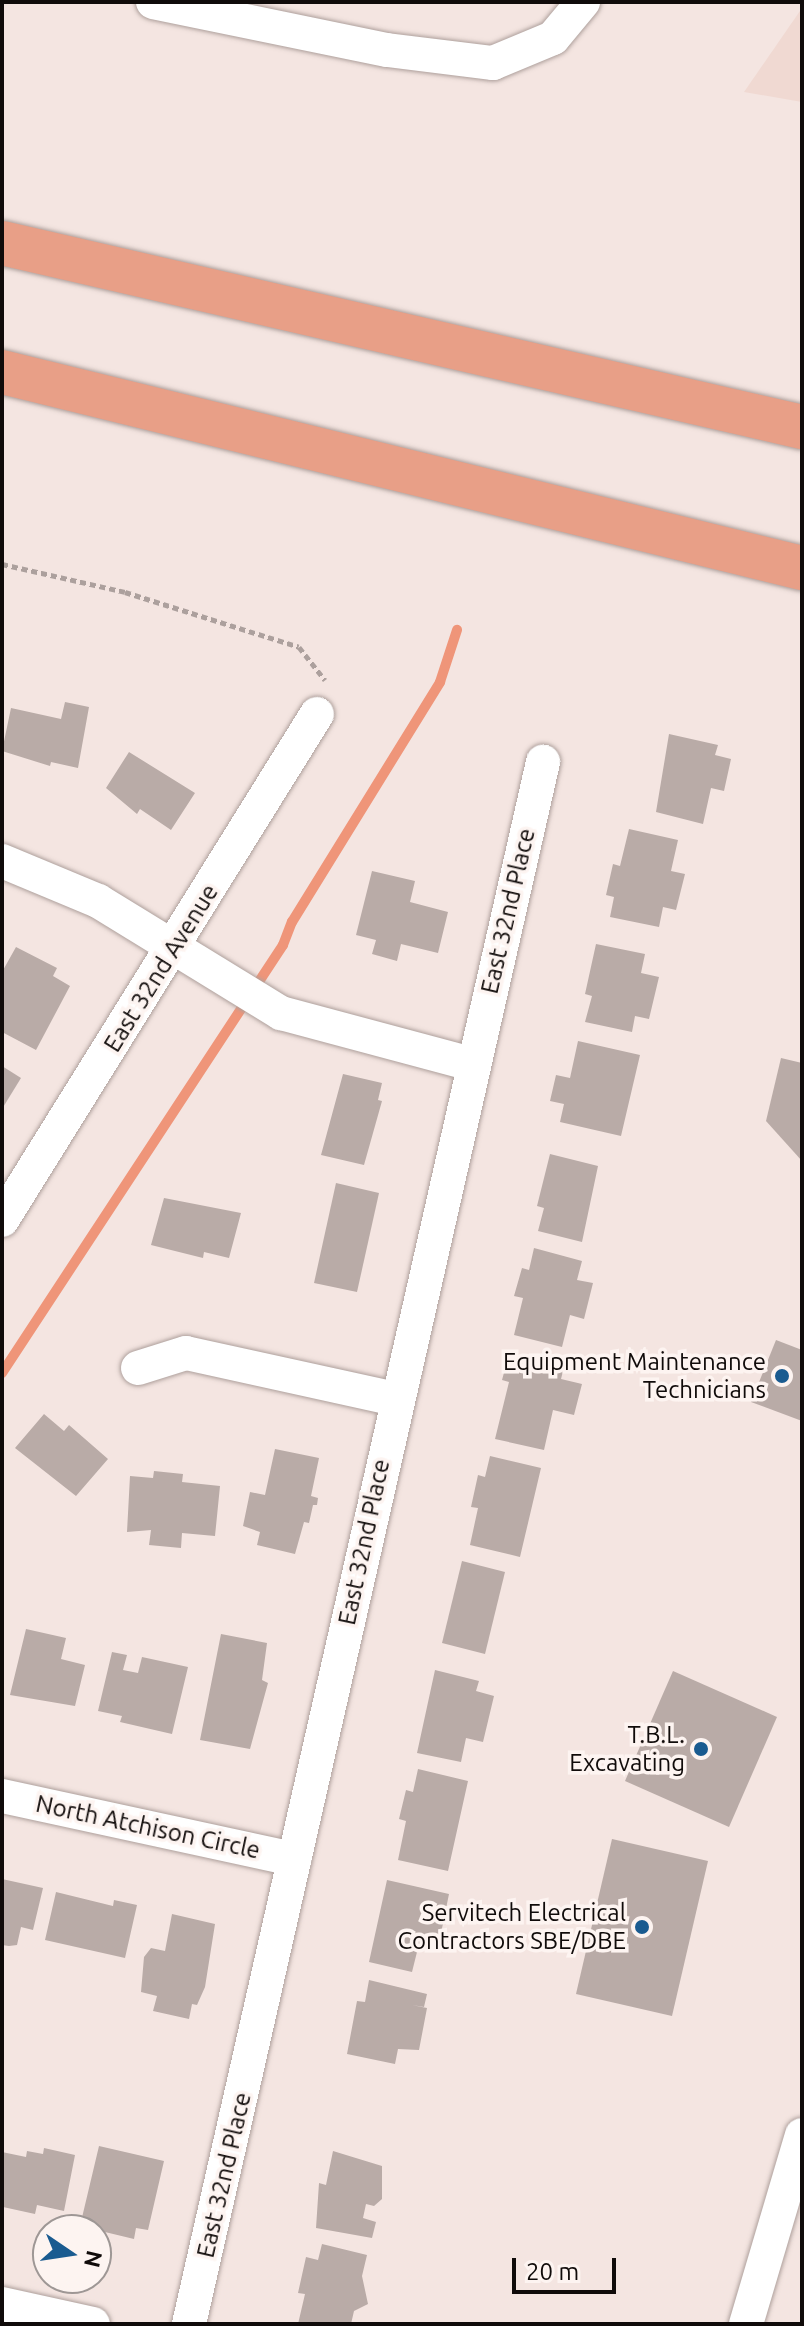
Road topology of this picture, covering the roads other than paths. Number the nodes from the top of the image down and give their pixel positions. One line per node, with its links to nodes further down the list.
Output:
1 (153, 2): 2 (street)
2 (583, 2)
3 (2, 243): 5 (highway)
4 (2, 372): 6 (highway)
5 (802, 428)
6 (802, 568)
7 (317, 714): 10 (street, East 32nd Avenue)
8 (543, 762): 11 (street, East 32nd Place)
9 (2, 861): 10 (street)
10 (176, 945): 11 (street); 12 (street, East 32nd Avenue)
11 (472, 1064): 14 (street, East 32nd Place)
12 (2, 1220)
13 (138, 1368): 14 (street)
14 (396, 1399): 16 (street, East 32nd Place)
15 (2, 1796): 16 (street, North Atchison Circle)
16 (294, 1859): 20 (street, East 32nd Place)
17 (802, 2135): 21 (street)
18 (2, 2304): 19 (street)
19 (93, 2324)
20 (189, 2324)
21 (746, 2324)

